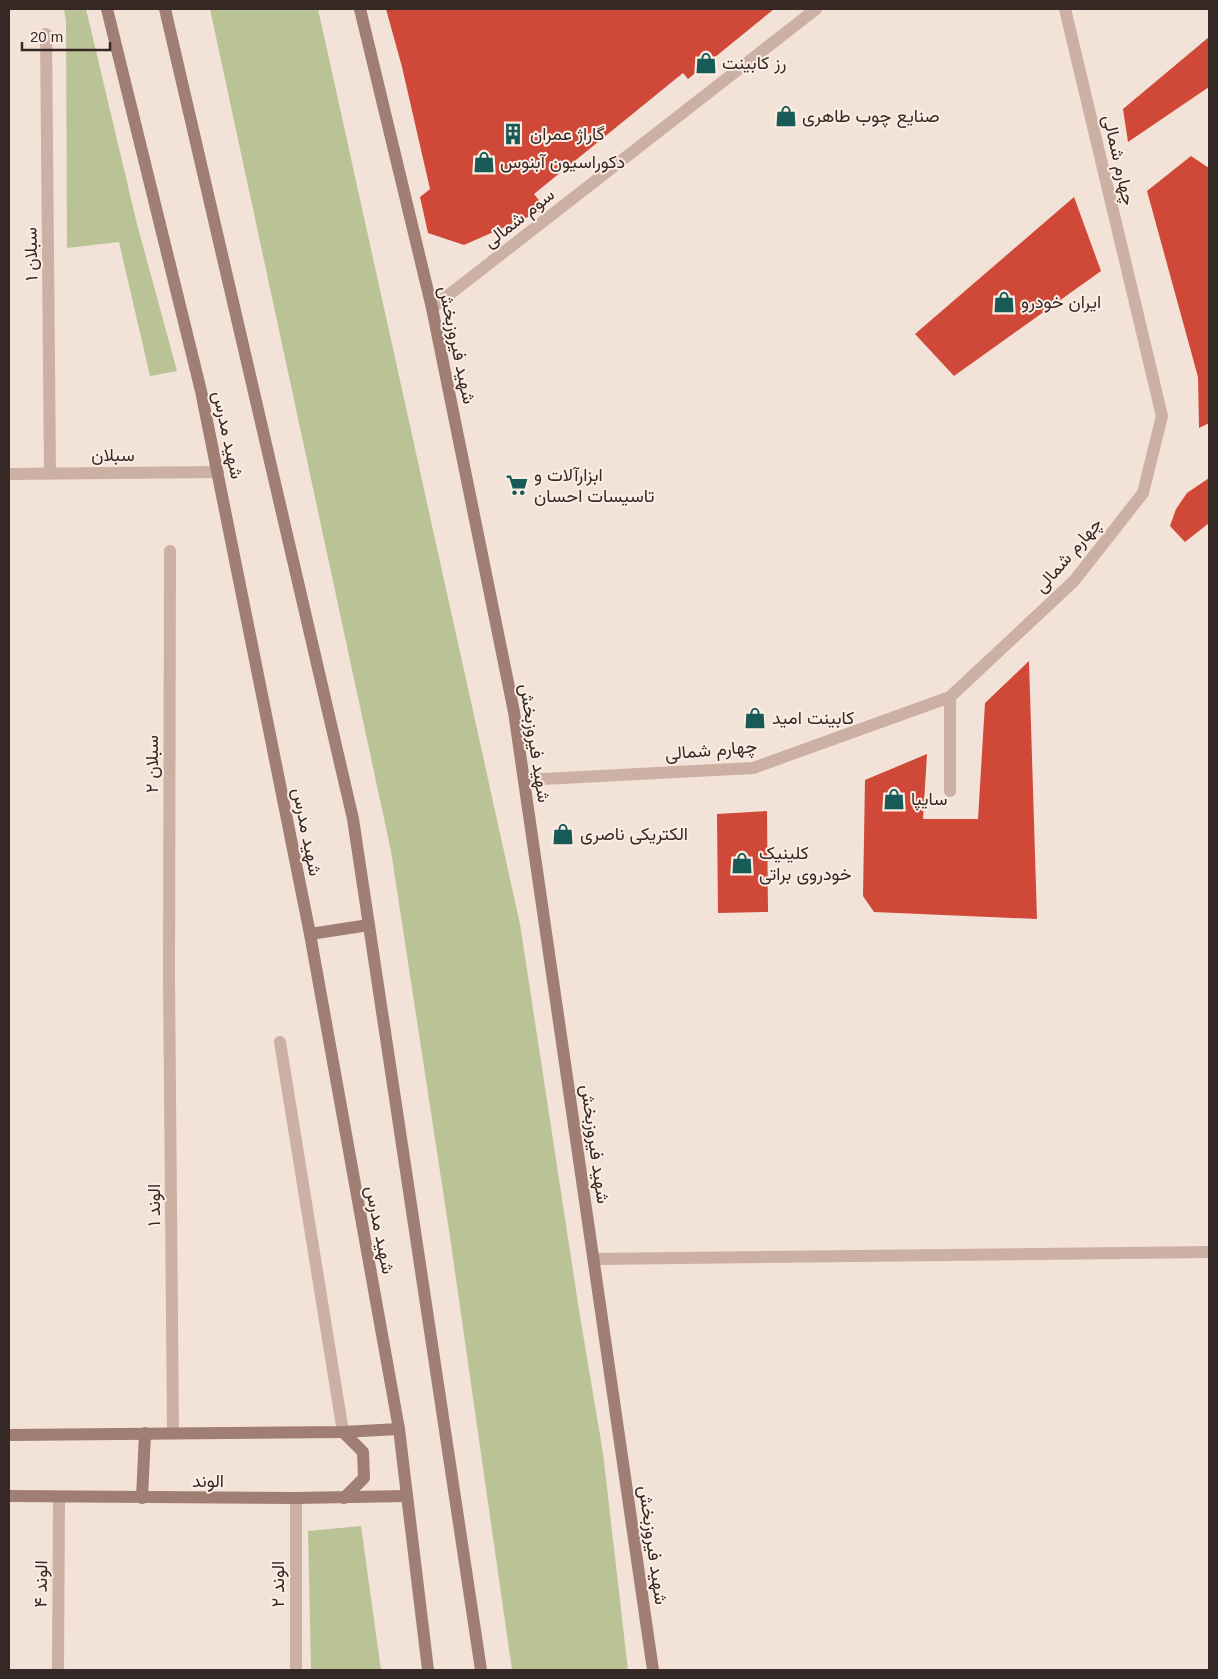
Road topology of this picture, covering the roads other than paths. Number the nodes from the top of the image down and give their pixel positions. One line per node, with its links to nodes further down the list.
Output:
1 (107, 9): 8 (main road, شهید مدرس)
2 (165, 9): 15 (main road, شهید مدرس)
3 (360, 9): 7 (main road, شهید فیروزبخش)
4 (816, 9): 7 (street, سوم شمالی)
5 (1065, 9): 12 (street, چهارم شمالی)
6 (46, 34): 9 (street, سبلان ۱)
7 (432, 308): 13 (main road, شهید فیروزبخش)
8 (218, 472): 9 (street, سبلان); 16 (main road, شهید مدرس)
9 (50, 473): 10 (street, سبلان)
10 (9, 474)
11 (170, 551): 17 (street, سبلان ۲)
12 (950, 697): 13 (street, چهارم شمالی); 14 (street)
13 (524, 780): 20 (main road, شهید فیروزبخش)
14 (950, 791)
15 (369, 925): 16 (main road); 35 (main road, شهید مدرس)
16 (310, 934): 21 (main road, شهید مدرس)
17 (169, 978): 24 (street, الوند ۱)
18 (280, 1042): 22 (street)
19 (1209, 1252): 20 (street)
20 (594, 1259): 36 (main road, شهید فیروزبخش)
21 (400, 1429): 22 (main road); 27 (main road, شهید مدرس)
22 (343, 1432): 24 (main road); 31 (main road)
23 (145, 1433): 24 (main road); 25 (main road); 29 (main road)
24 (173, 1433)
25 (9, 1435)
26 (9, 1496): 28 (main road, الوند)
27 (407, 1496): 31 (main road, الوند); 34 (main road, شهید مدرس)
28 (59, 1498): 29 (main road, الوند); 32 (street, الوند ۴)
29 (142, 1498): 30 (main road, الوند)
30 (296, 1498): 31 (main road, الوند); 33 (street, الوند ۲)
31 (344, 1498)
32 (58, 1670)
33 (296, 1670)
34 (428, 1670)
35 (481, 1670)
36 (653, 1670)

